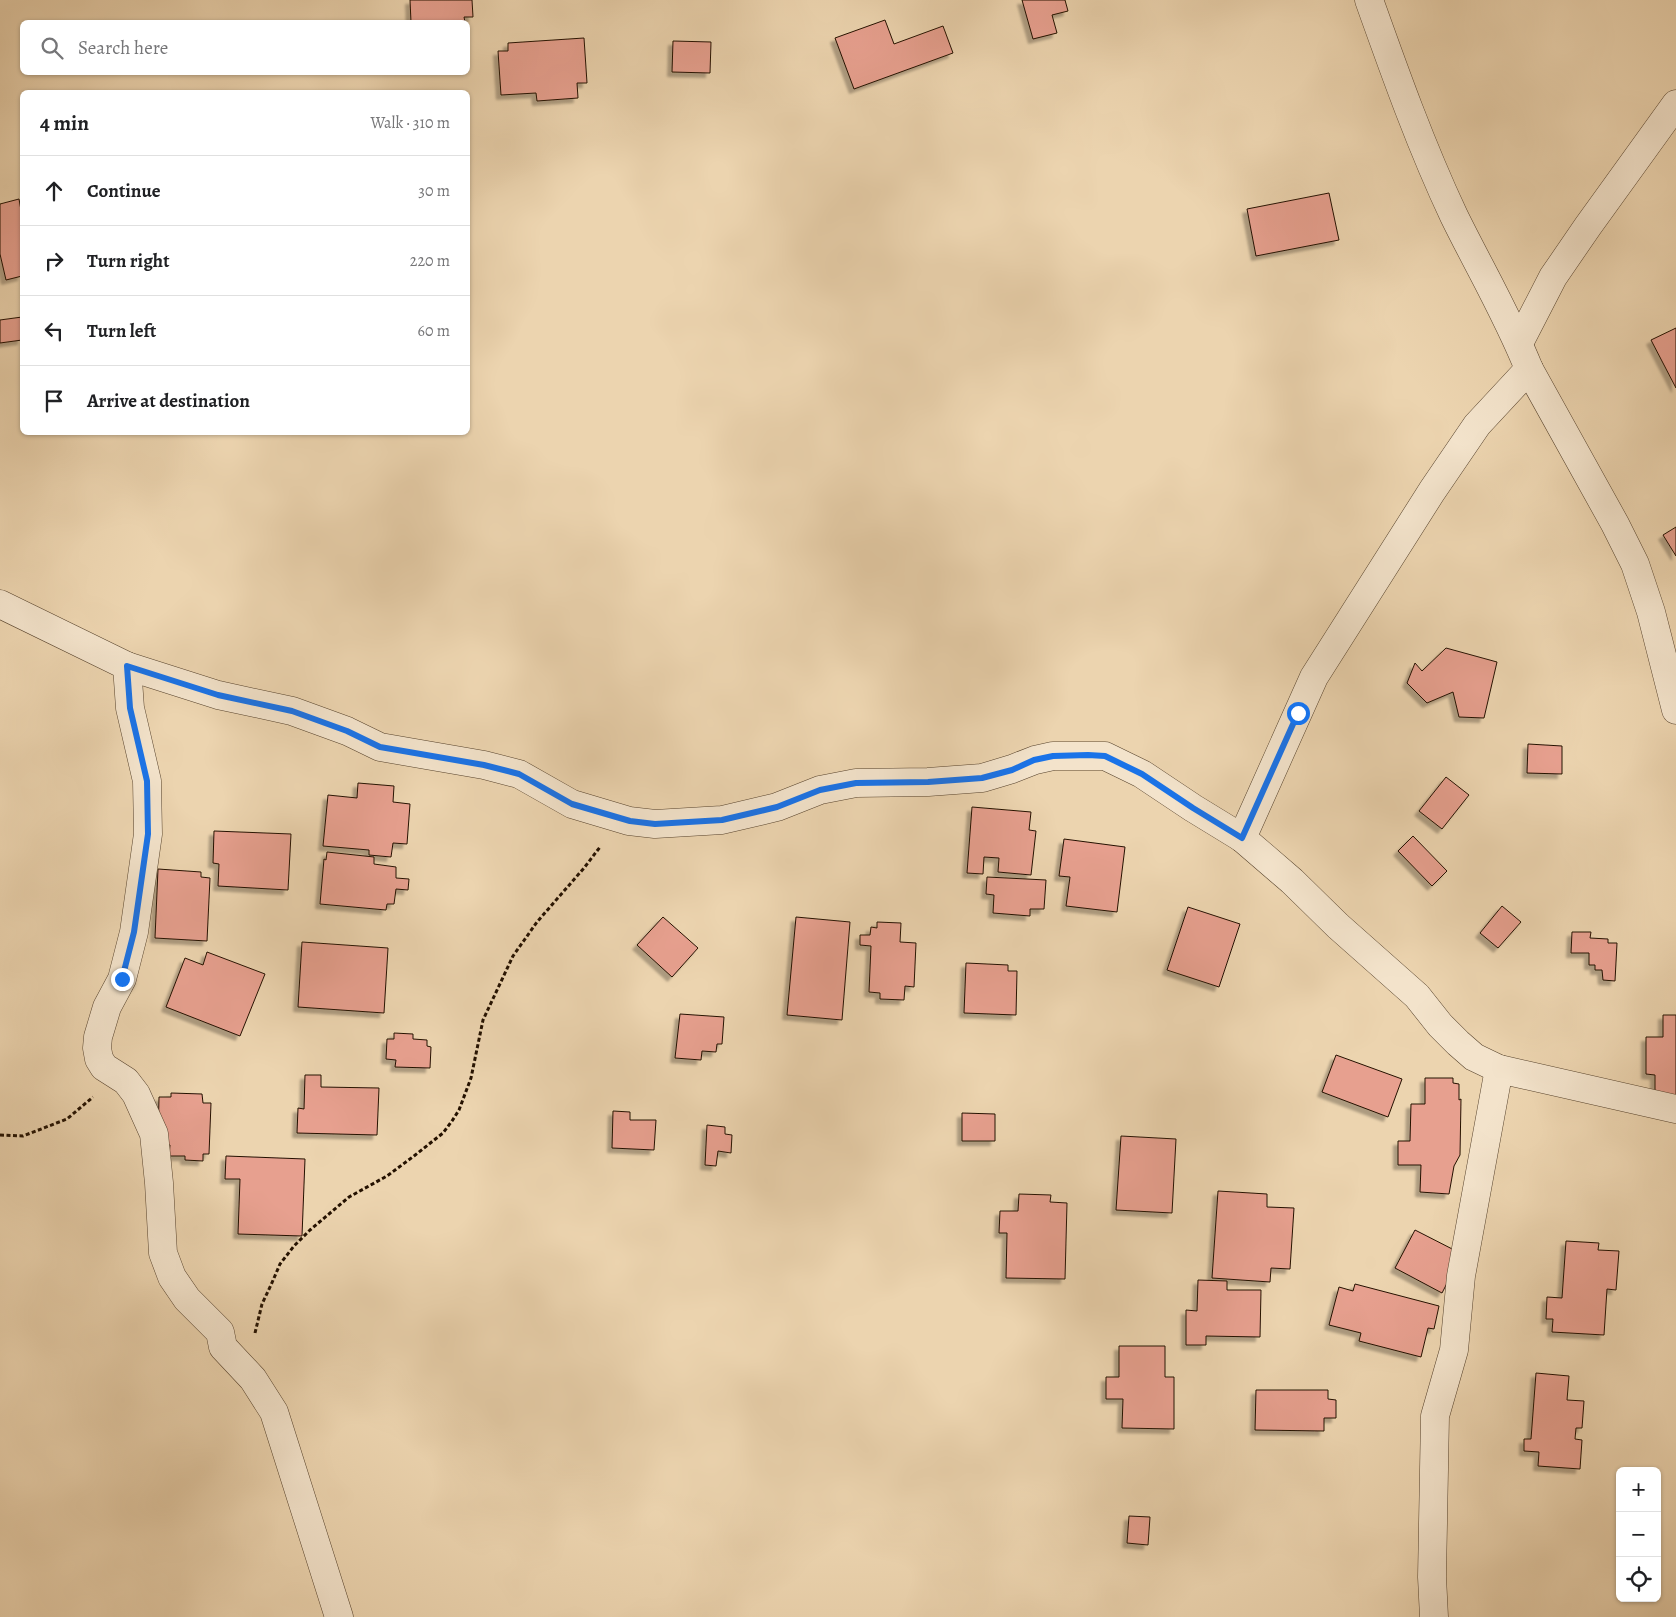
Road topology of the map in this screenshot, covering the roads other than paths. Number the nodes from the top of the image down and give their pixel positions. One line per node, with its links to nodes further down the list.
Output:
1 (1370, 0): 3 (street)
2 (1676, 104): 3 (street)
3 (1519, 343): 4 (street)
4 (1529, 369): 7 (street); 8 (street)
5 (0, 604): 6 (street)
6 (127, 666): 8 (street); 11 (street)
7 (1676, 710)
8 (1242, 838): 9 (street)
9 (1499, 1069): 10 (street); 12 (street)
10 (1676, 1109)
11 (339, 1617)
12 (1434, 1617)

